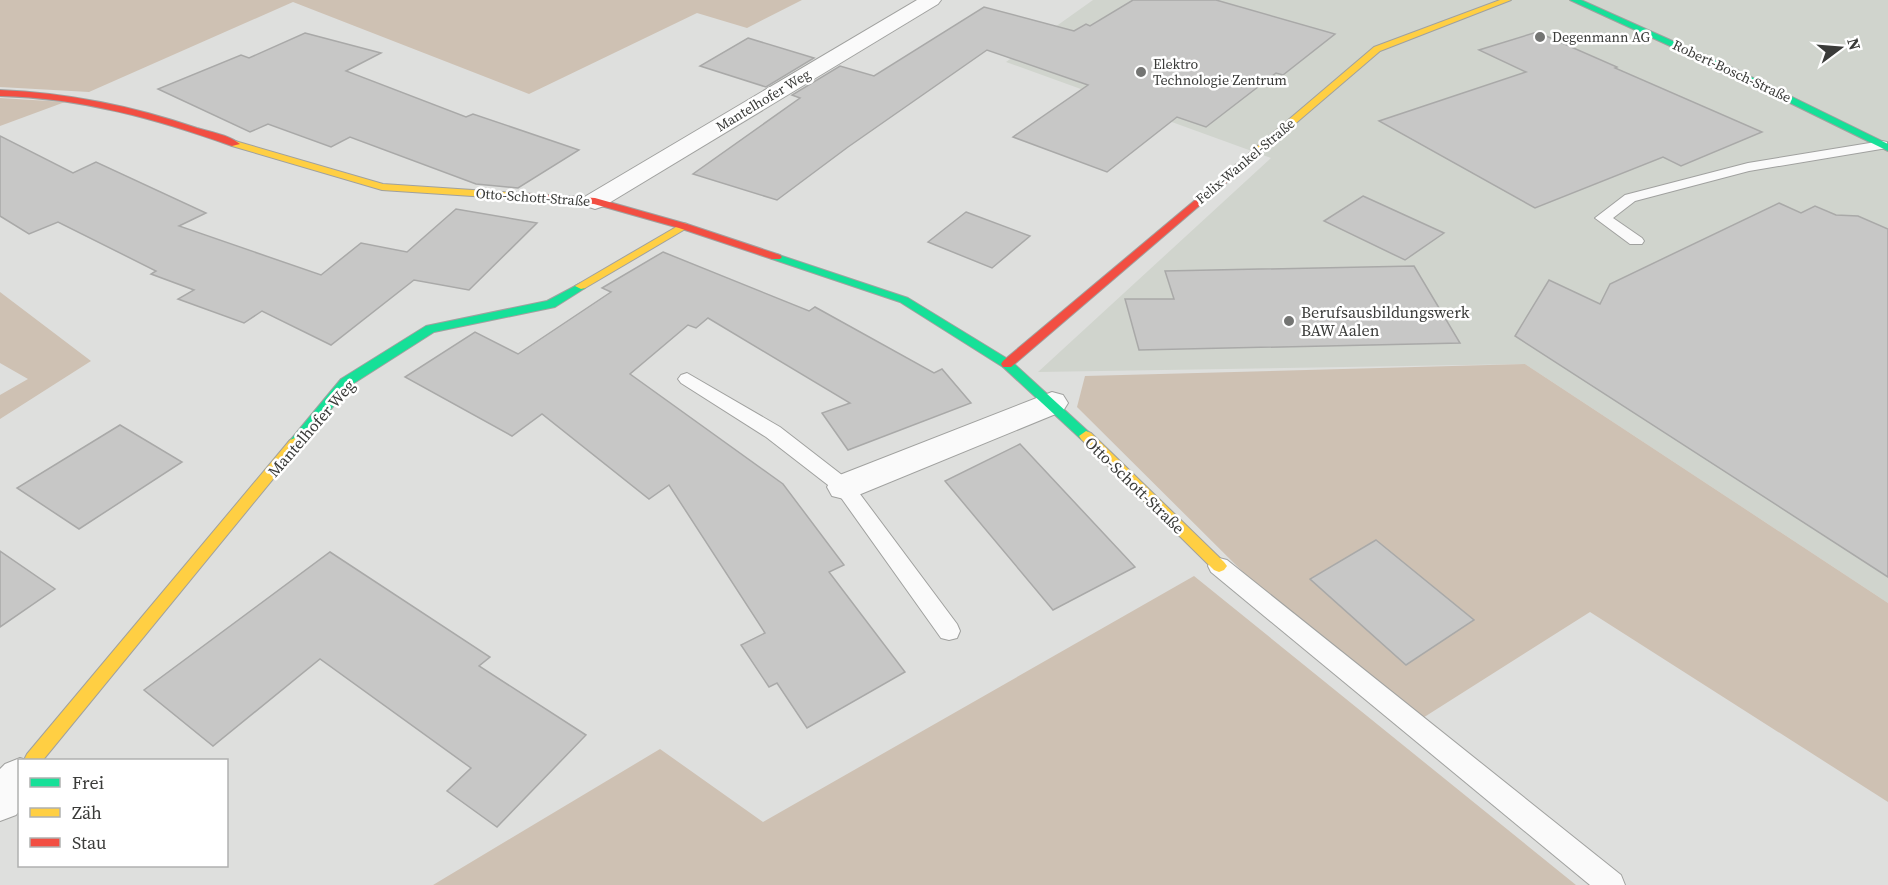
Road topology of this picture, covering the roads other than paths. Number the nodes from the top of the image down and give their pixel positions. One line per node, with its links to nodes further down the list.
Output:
1 (931, 0): 6 (street, Mantelhofer Weg)
2 (1507, 0): 9 (street, Felix-Wankel-Straße)
3 (1574, 0): 5 (street, Robert-Bosch-Straße)
4 (0, 93): 6 (street, Otto-Schott-Straße)
5 (1885, 147): 8 (lane)
6 (595, 201): 7 (street, Otto-Schott-Straße)
7 (683, 226): 9 (street, Otto-Schott-Straße); 15 (street, Mantelhofer Weg)
8 (1636, 241)
9 (1007, 364): 11 (street, Otto-Schott-Straße)
10 (687, 379): 12 (lane)
11 (1052, 403): 12 (street); 13 (street, Otto-Schott-Straße)
12 (844, 487): 14 (lane)
13 (1219, 566): 18 (lane)
14 (949, 631)
15 (34, 759)
16 (18, 780): 17 (street)
17 (0, 800)
18 (1611, 885)

